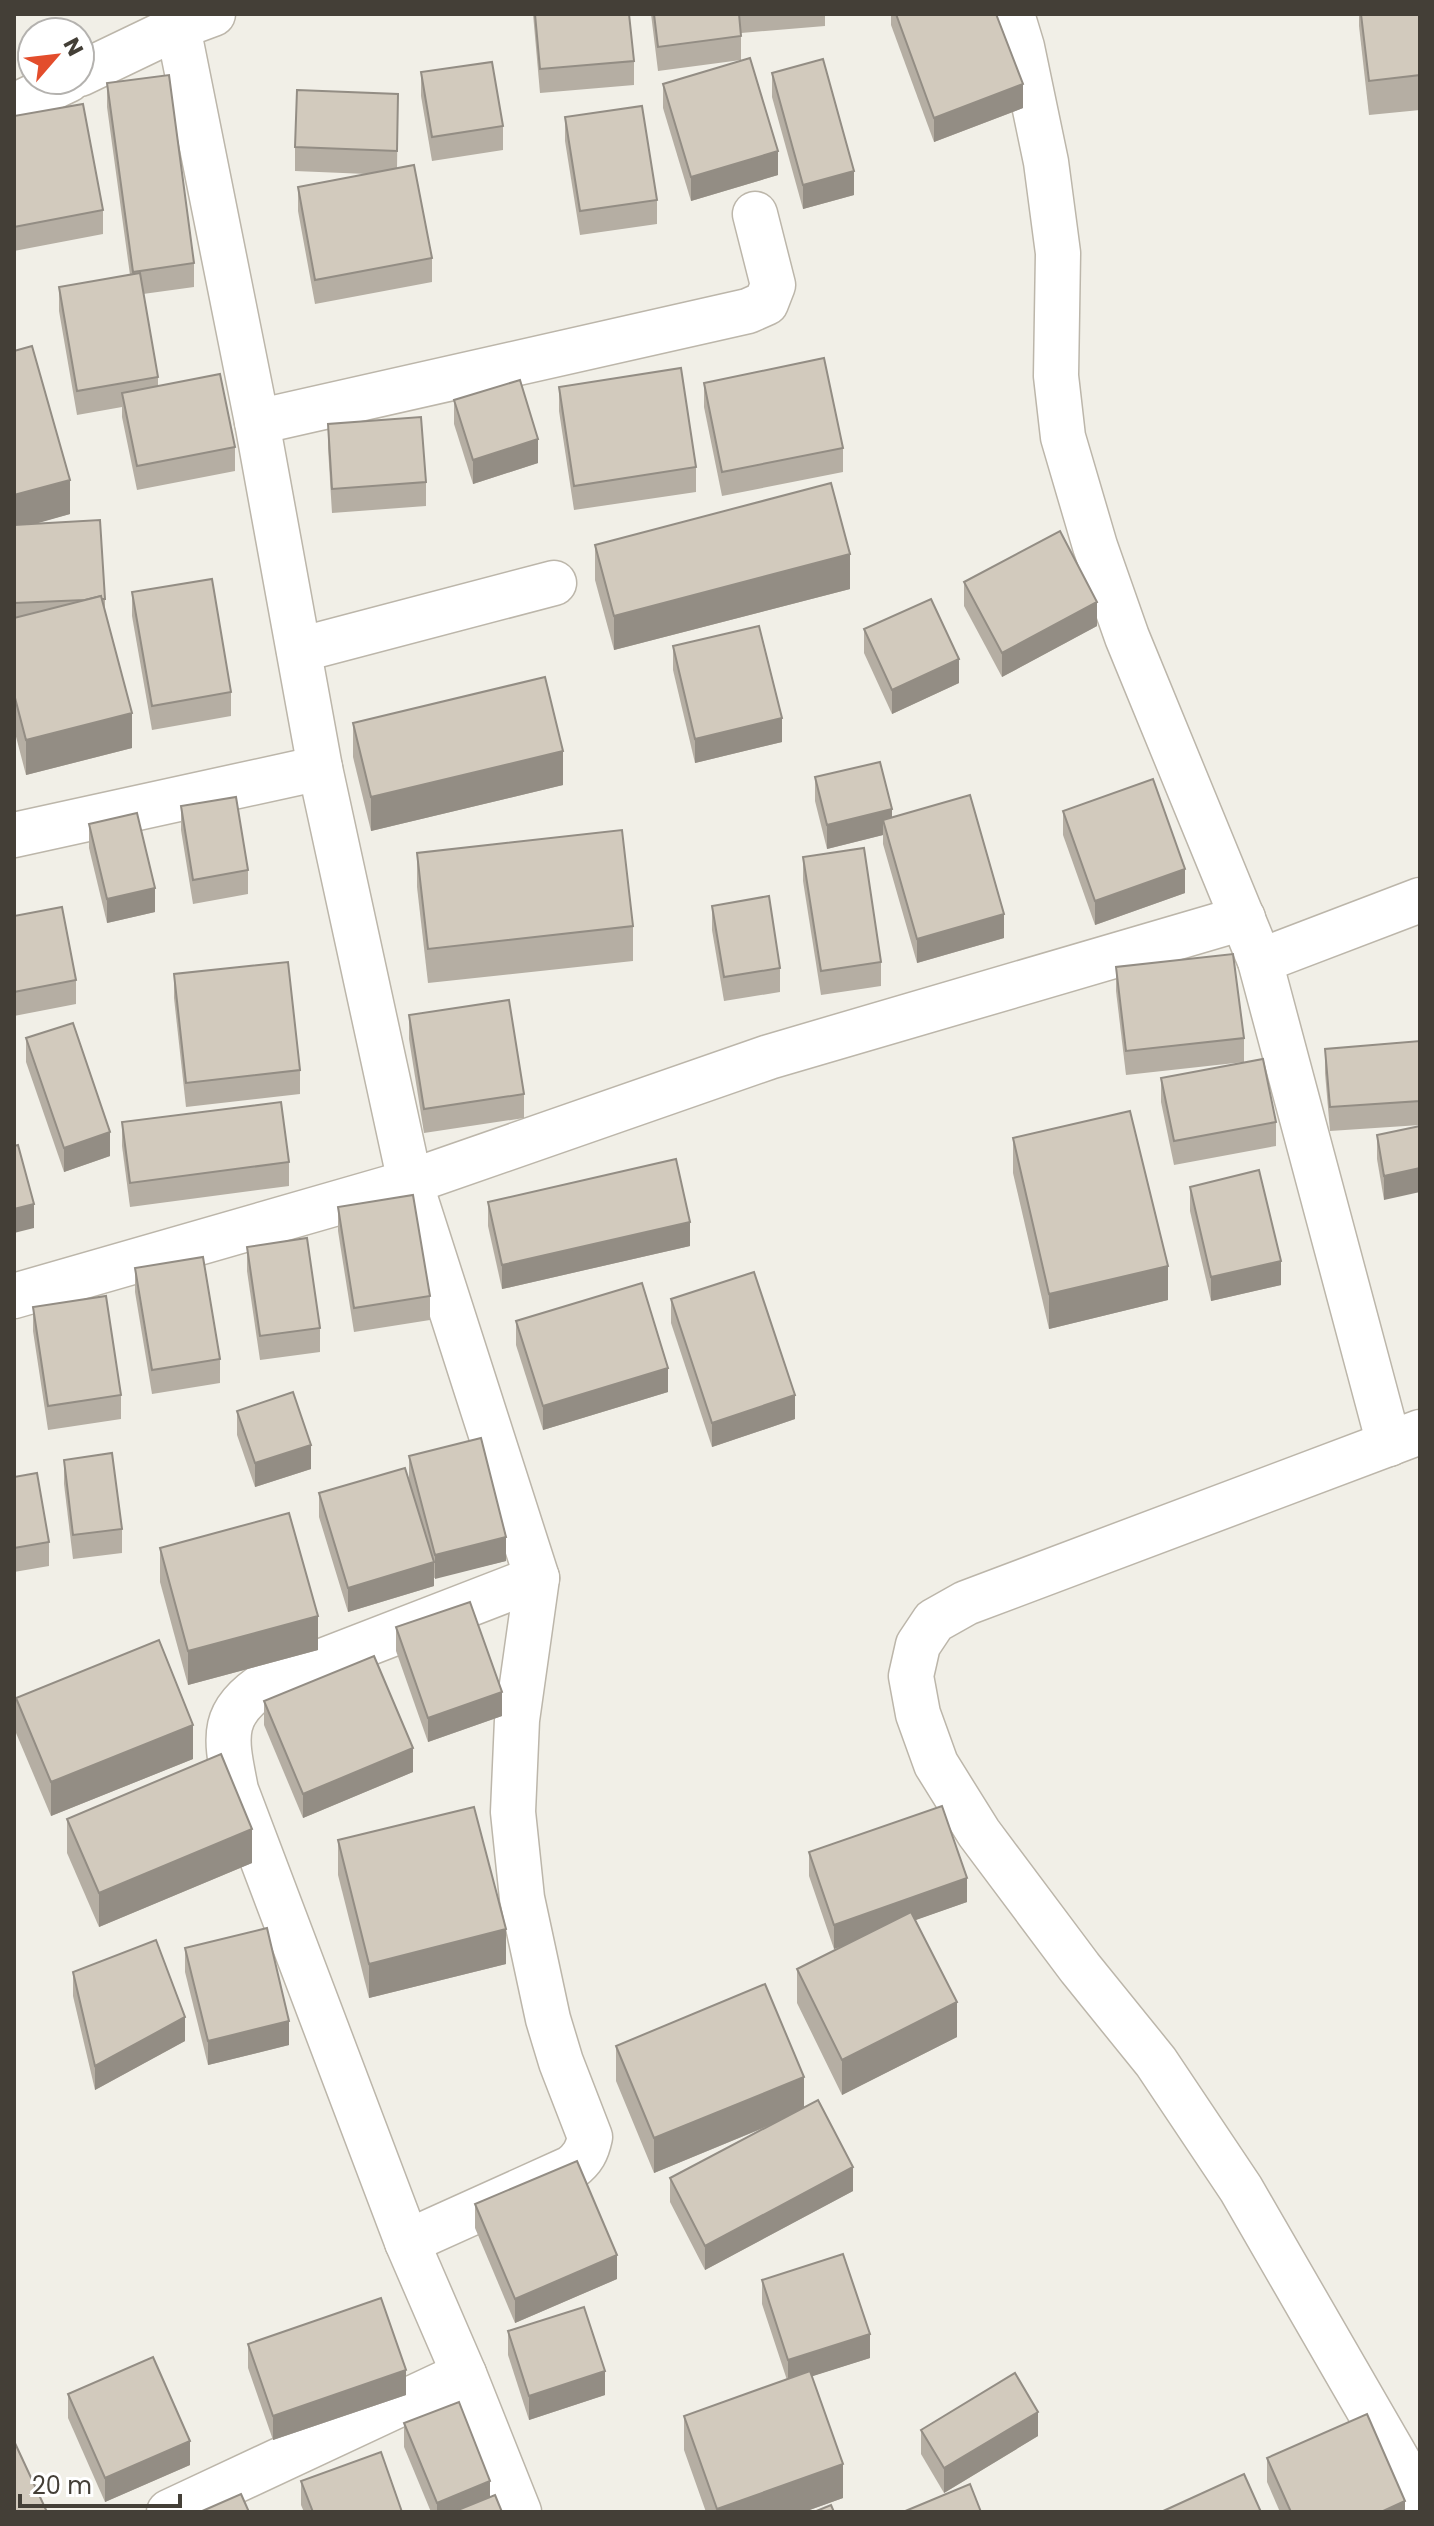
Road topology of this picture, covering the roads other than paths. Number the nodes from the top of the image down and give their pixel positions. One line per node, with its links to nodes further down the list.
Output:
1 (1012, 14): 13 (street)
2 (196, 20): 3 (street); 7 (street)
3 (96, 67)
4 (35, 96): 5 (street)
5 (14, 106)
6 (755, 214): 7 (street)
7 (257, 422): 9 (street)
8 (554, 583): 9 (street)
9 (299, 650): 10 (street)
10 (320, 768): 11 (street); 15 (street)
11 (14, 835)
12 (1420, 900): 14 (street)
13 (1243, 918): 14 (street); 15 (street)
14 (1260, 961): 17 (street)
15 (410, 1182): 16 (street); 18 (street)
16 (14, 1296)
17 (1404, 1438): 21 (street)
18 (537, 1578): 19 (street); 19 (street)
19 (407, 2242): 20 (street)
20 (464, 2374): 22 (street); 23 (street)
21 (1420, 2499)
22 (169, 2512)
23 (519, 2512)

